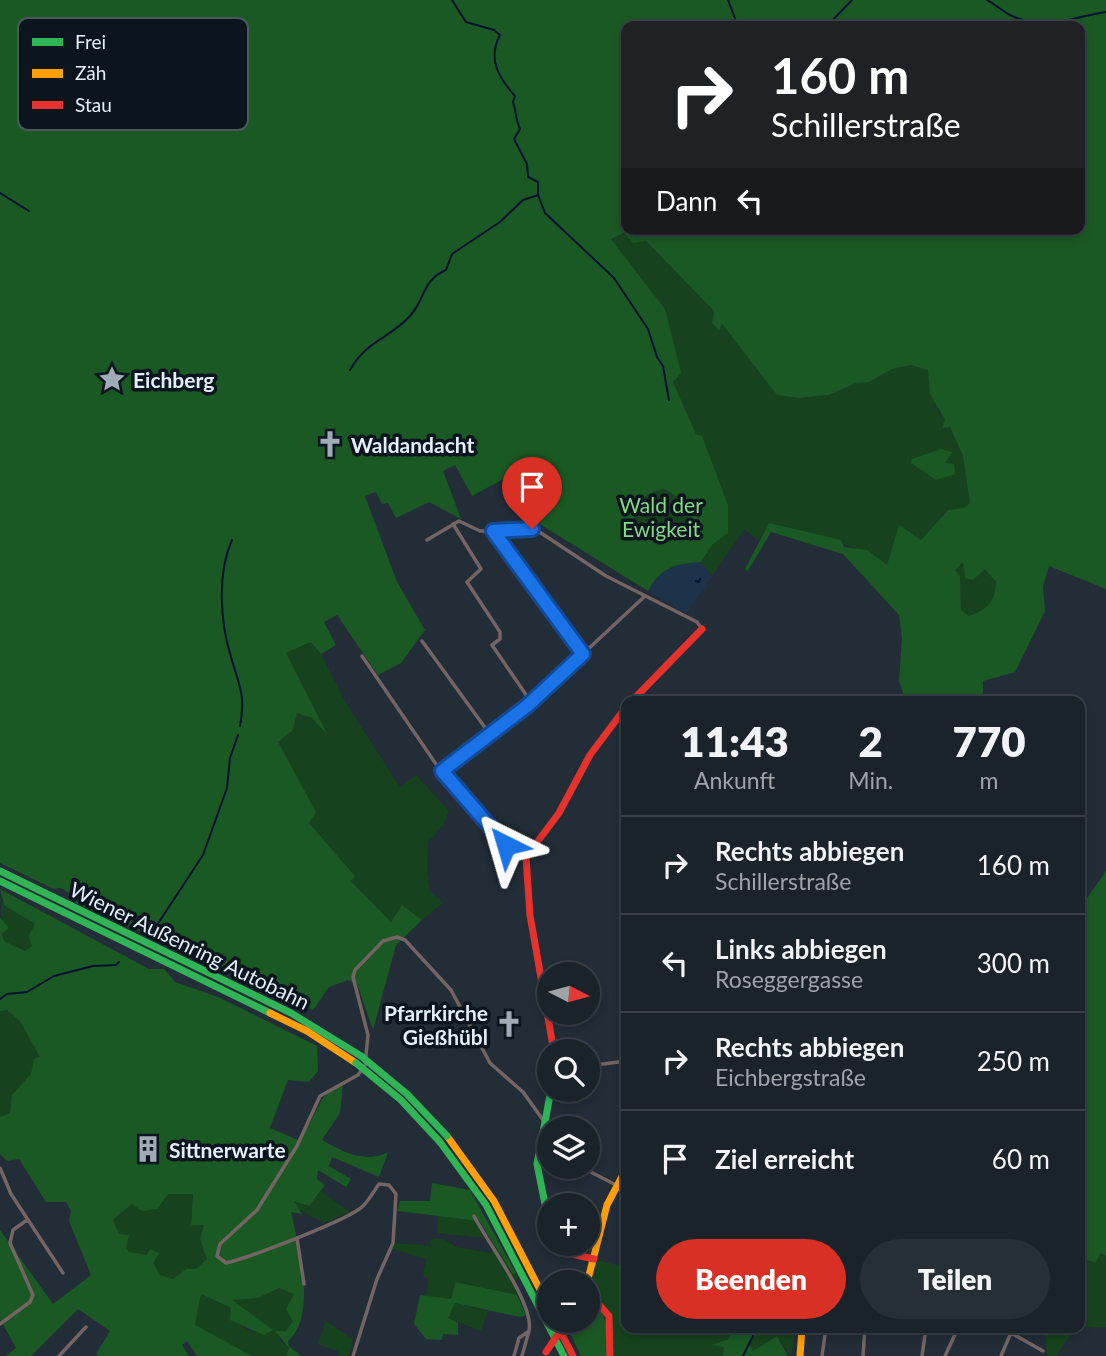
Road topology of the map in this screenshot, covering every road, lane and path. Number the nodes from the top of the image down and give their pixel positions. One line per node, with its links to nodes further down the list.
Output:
1 (453, 524): 2 (street); 3 (street); 10 (street)
2 (493, 531): 4 (street); 7 (street)
3 (427, 540)
4 (645, 596): 5 (street); 7 (street)
5 (702, 629): 9 (main road)
6 (422, 641): 12 (street)
7 (583, 654): 10 (street)
8 (362, 656): 13 (street)
9 (637, 696)
10 (531, 703): 12 (street)
11 (621, 714): 14 (main road)
12 (489, 733): 13 (street)
13 (442, 771): 14 (street)
14 (526, 857): 17 (main road)
15 (0, 870): 18 (main road, Wiener Außenring Autobahn)
16 (0, 881): 18 (main road, Wiener Außenring Autobahn)
17 (552, 1039)
18 (359, 1060): 22 (main road, bridge)
19 (621, 1062): 20 (street)
20 (600, 1064)
21 (540, 1116): 30 (street)
22 (444, 1139): 36 (main road); 56 (main road)
23 (0, 1168): 29 (street)
24 (600, 1177): 26 (street)
25 (621, 1178): 26 (main road)
26 (616, 1186): 27 (street); 32 (main road)
27 (621, 1190)
28 (474, 1216): 40 (street)
29 (27, 1220): 34 (street); 38 (street)
30 (297, 1238): 35 (street); 53 (street)
31 (582, 1256): 32 (main road)
32 (594, 1259): 33 (main road)
33 (591, 1270)
34 (63, 1273)
35 (304, 1283)
36 (537, 1284)
37 (600, 1304): 58 (main road)
38 (0, 1324)
39 (86, 1327): 52 (street)
40 (529, 1331): 54 (street); 55 (street)
41 (559, 1333): 51 (main road, bridge)
42 (561, 1333): 57 (main road)
43 (802, 1333): 59 (main road)
44 (825, 1333): 60 (street)
45 (865, 1333): 61 (street)
46 (925, 1333): 62 (street)
47 (956, 1333): 63 (street)
48 (1011, 1333): 64 (street)
49 (1016, 1333): 50 (street)
50 (1043, 1351)
51 (545, 1354)
52 (60, 1356)
53 (353, 1356)
54 (514, 1356)
55 (522, 1356)
56 (564, 1356)
57 (573, 1356)
58 (610, 1356)
59 (800, 1356)
60 (822, 1356)
61 (863, 1356)
62 (922, 1356)
63 (945, 1356)
64 (1001, 1356)

